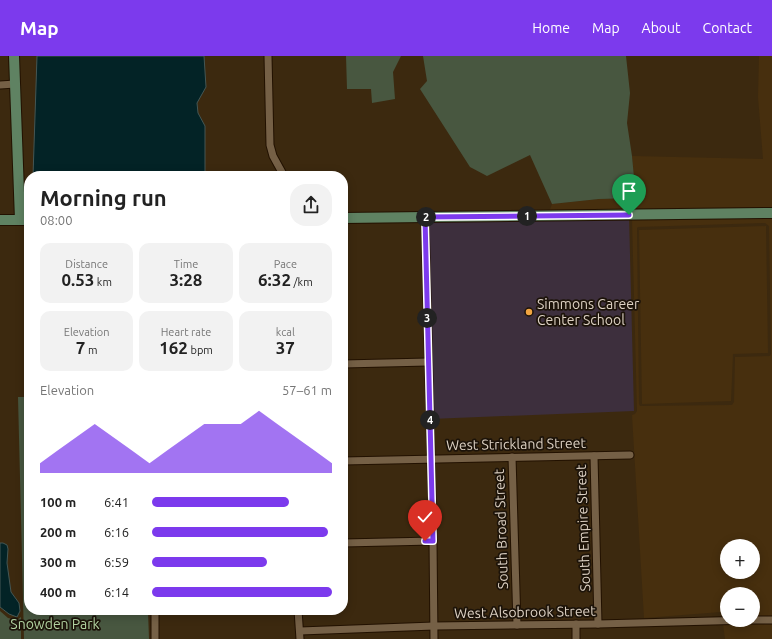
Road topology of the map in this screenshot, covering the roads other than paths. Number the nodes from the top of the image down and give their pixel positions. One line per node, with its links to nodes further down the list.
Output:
1 (14, 56): 3 (street)
2 (268, 56): 5 (street)
3 (15, 84): 4 (street); 6 (street)
4 (0, 85)
5 (281, 171)
6 (24, 206)
7 (772, 213): 8 (street)
8 (425, 217): 9 (street); 12 (street)
9 (348, 218)
10 (0, 220): 11 (street)
11 (24, 220)
12 (428, 362): 13 (street); 17 (street)
13 (348, 364)
14 (630, 455): 15 (street, West Strickland Street)
15 (594, 456): 16 (street, West Strickland Street); 28 (street, South Empire Street)
16 (512, 457): 17 (street, West Strickland Street); 26 (street, South Broad Street)
17 (430, 458): 18 (street, West Strickland Street); 19 (street)
18 (348, 460)
19 (433, 541): 20 (street); 29 (street)
20 (348, 543)
21 (155, 615): 31 (street)
22 (298, 615): 30 (street)
23 (760, 620): 24 (street, West Alsobrook Street)
24 (772, 620)
25 (720, 621): 28 (street, West Alsobrook Street)
26 (517, 624): 27 (street, West Alsobrook Street); 29 (street, West Alsobrook Street)
27 (576, 624): 28 (street, West Alsobrook Street); 34 (street)
28 (598, 624)
29 (434, 626): 30 (street, West Alsobrook Street); 33 (street)
30 (300, 631): 32 (street)
31 (155, 639)
32 (300, 639)
33 (434, 639)
34 (576, 639)

